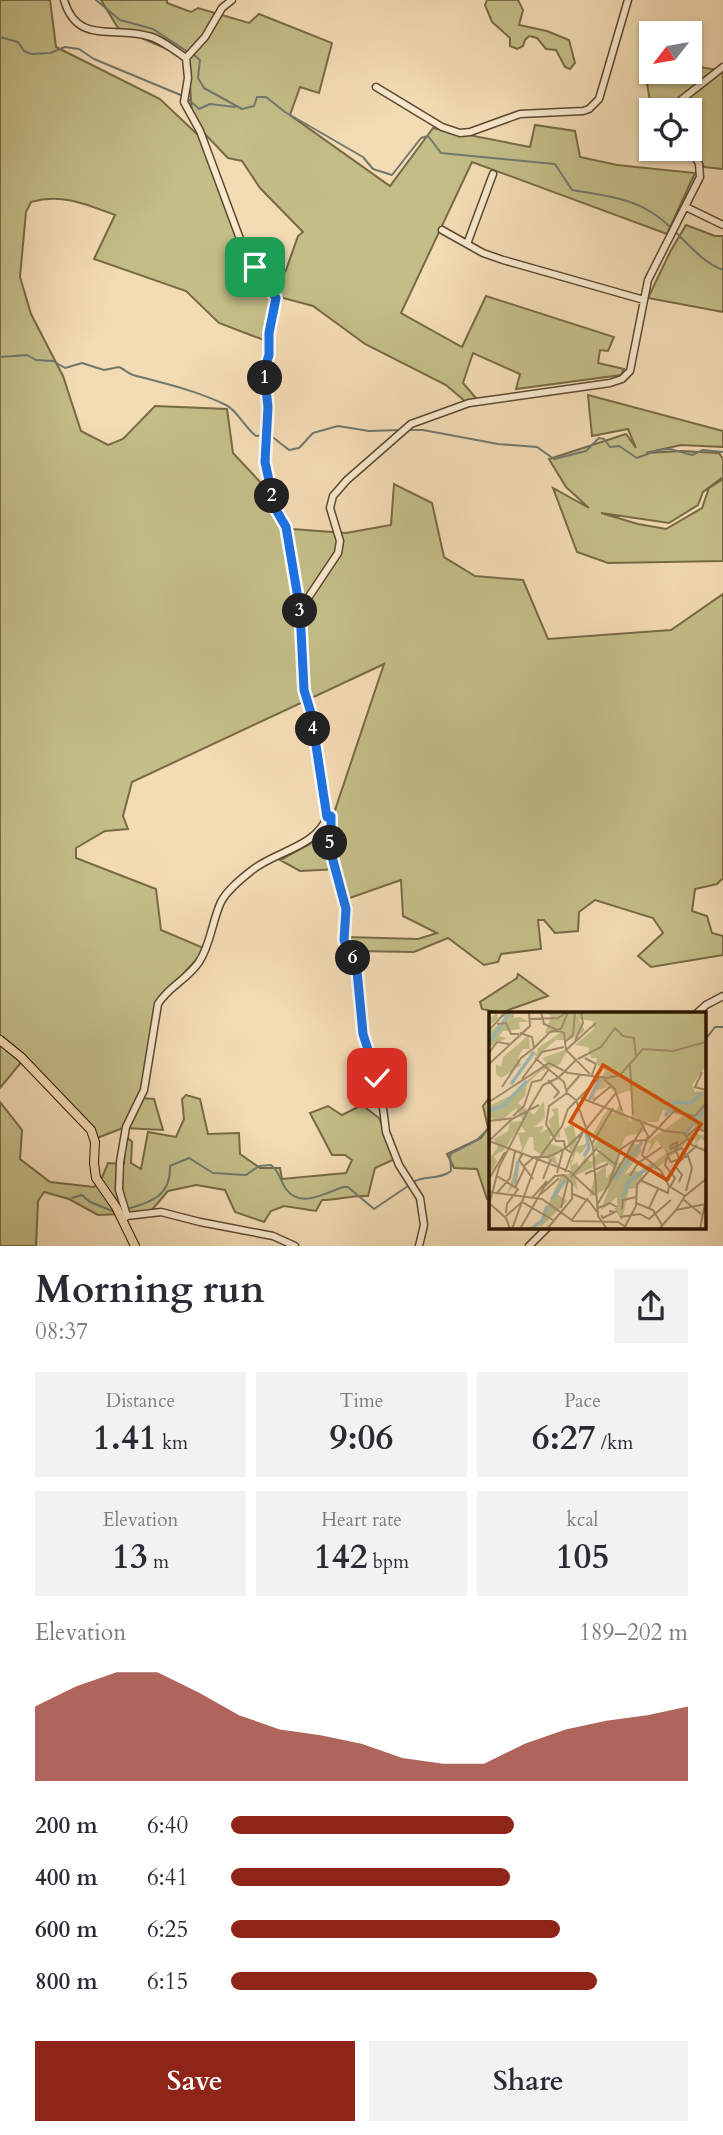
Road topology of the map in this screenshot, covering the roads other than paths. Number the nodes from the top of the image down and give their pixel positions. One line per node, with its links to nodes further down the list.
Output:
1 (64, 0): 4 (street)
2 (232, 0): 4 (street)
3 (628, 0): 6 (street)
4 (186, 58): 15 (street)
5 (723, 67): 7 (street)
6 (376, 88)
7 (684, 98)
8 (696, 161): 10 (street)
9 (494, 174): 13 (street)
10 (686, 207): 11 (street); 14 (street)
11 (723, 225)
12 (442, 230): 13 (street)
13 (467, 244): 14 (street)
14 (644, 300): 15 (street)
15 (300, 610): 16 (street)
16 (327, 817): 20 (street); 24 (street)
17 (723, 996): 18 (street)
18 (698, 1012)
19 (0, 1040): 20 (main road)
20 (123, 1214): 22 (main road); 23 (street)
21 (547, 1228): 25 (street)
22 (135, 1246)
23 (296, 1246)
24 (419, 1246)
25 (529, 1246)

